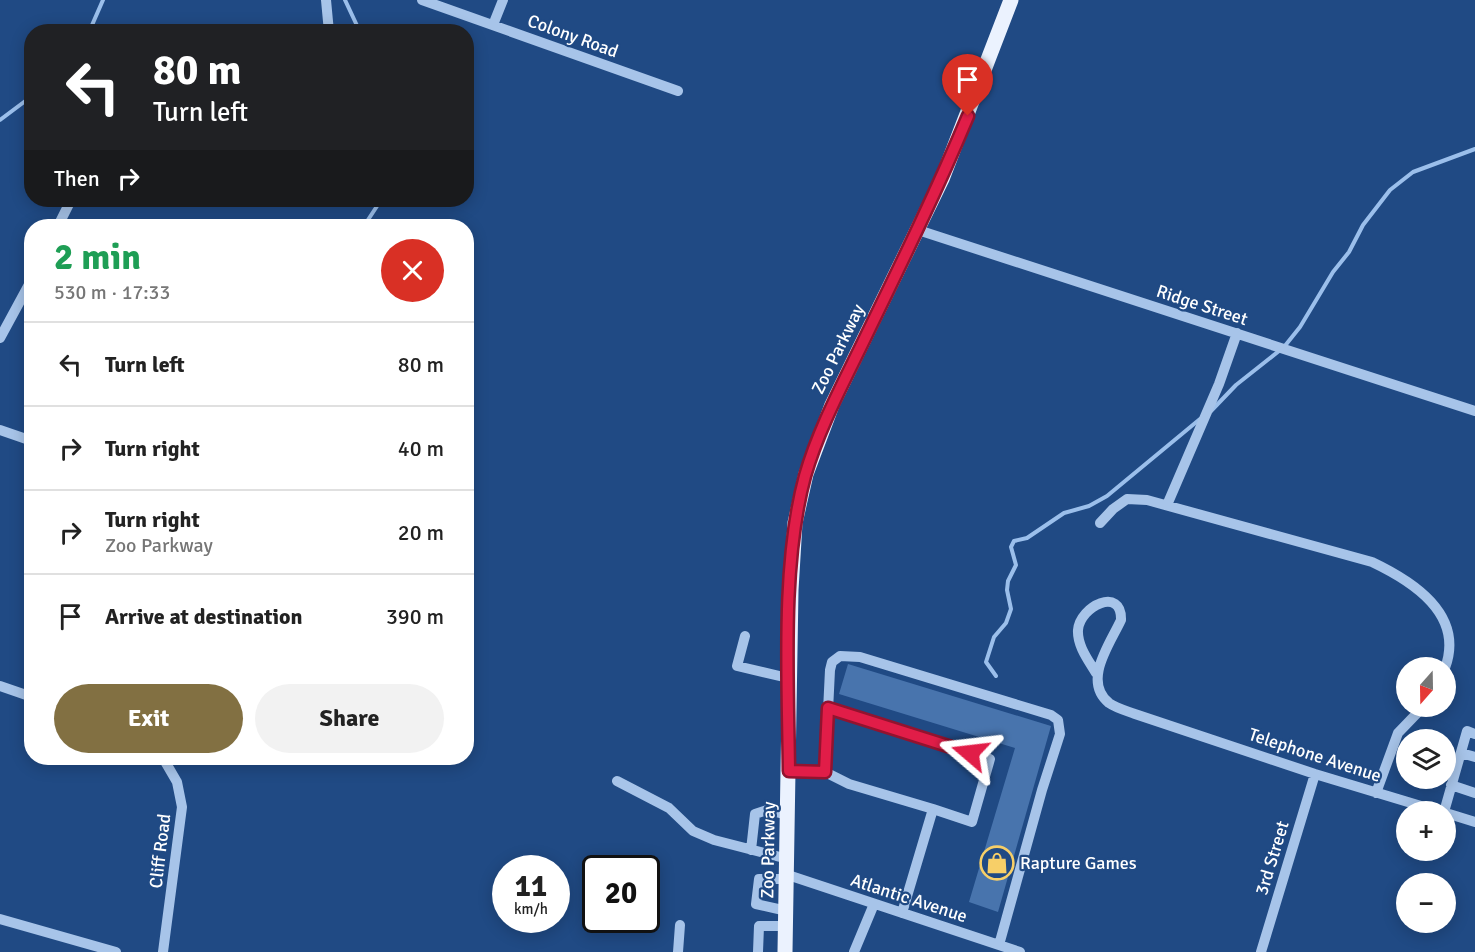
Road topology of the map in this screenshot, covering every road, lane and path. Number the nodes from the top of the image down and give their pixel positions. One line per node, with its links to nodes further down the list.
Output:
1 (326, 0): 5 (street)
2 (423, 0): 6 (street, Colony Road)
3 (503, 0): 6 (street)
4 (1011, 0): 8 (main road, Zoo Parkway)
5 (328, 24)
6 (493, 25): 7 (street, Colony Road)
7 (678, 91)
8 (918, 230): 10 (street, Ridge Street); 20 (main road, Zoo Parkway)
9 (24, 294): 11 (street)
10 (1237, 333): 12 (street, Ridge Street); 15 (street)
11 (0, 338)
12 (1475, 411)
13 (0, 430): 14 (street)
14 (24, 438)
15 (1167, 505): 16 (street); 18 (street)
16 (1100, 523)
17 (745, 636): 20 (street)
18 (1446, 657)
19 (1096, 673): 19 (street, Telephone Avenue); 32 (street, Telephone Avenue)
20 (788, 678): 30 (main road, Zoo Parkway)
21 (0, 686): 22 (street)
22 (24, 695)
23 (828, 708): 31 (street); 38 (street); 50 (street)
24 (1413, 717): 35 (street)
25 (1471, 733): 26 (street)
26 (1461, 753): 27 (street); 29 (street)
27 (1475, 757)
28 (167, 765): 53 (street, Cliff Road)
29 (1456, 769)
30 (789, 771): 31 (street); 39 (main road, Zoo Parkway)
31 (825, 772): 38 (street)
32 (1315, 774): 35 (street, Telephone Avenue); 58 (street, 3rd Street)
33 (617, 781): 42 (street)
34 (1456, 787): 36 (street)
35 (1376, 793): 37 (street, Telephone Avenue)
36 (1475, 793)
37 (1405, 801)
38 (933, 808): 46 (street)
39 (788, 815): 42 (street); 43 (main road, Zoo Parkway)
40 (1456, 816): 41 (street, Telephone Avenue)
41 (1475, 822)
42 (751, 850): 43 (street)
43 (788, 859): 44 (main road, Zoo Parkway)
44 (788, 877): 45 (street, Atlantic Avenue); 48 (main road, Zoo Parkway); 48 (street)
45 (874, 904): 46 (street, Atlantic Avenue); 51 (street)
46 (902, 913): 50 (street, Atlantic Avenue)
47 (0, 919): 52 (street)
48 (786, 919): 55 (street); 56 (main road, Zoo Parkway)
49 (680, 925): 54 (street)
50 (999, 945): 57 (street, Atlantic Avenue)
51 (857, 951)
52 (116, 952)
53 (163, 952)
54 (678, 952)
55 (758, 952)
56 (785, 952)
57 (1020, 952)
58 (1261, 952)

